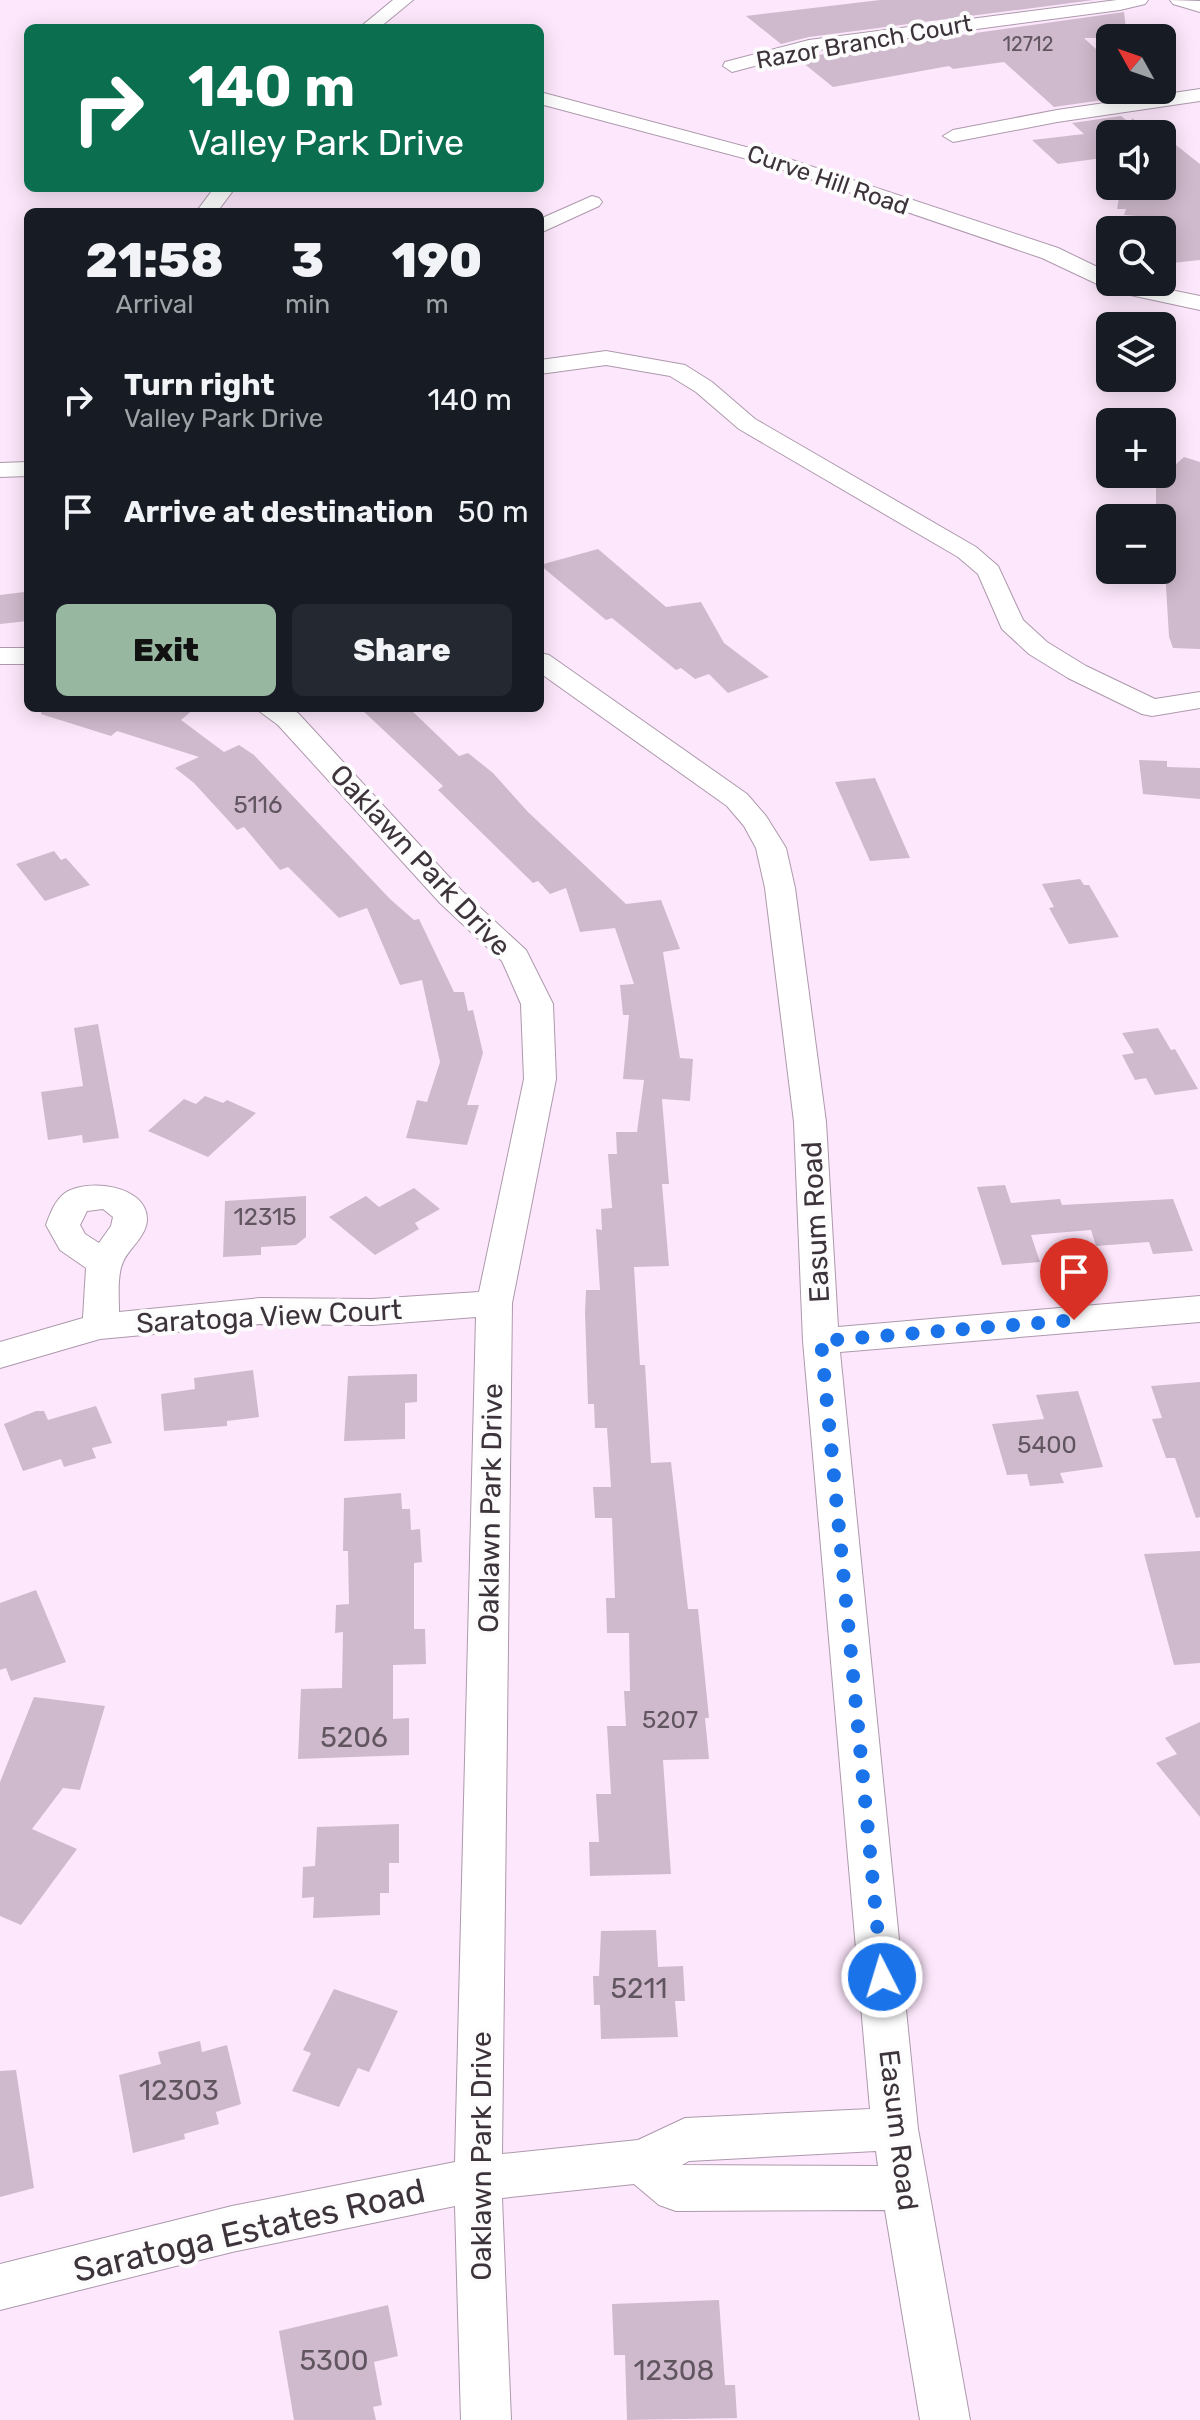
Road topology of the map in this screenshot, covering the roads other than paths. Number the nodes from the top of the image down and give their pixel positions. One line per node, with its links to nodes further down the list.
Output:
1 (404, 0): 5 (street)
2 (1139, 0): 6 (street, Razor Branch Court)
3 (1179, 0): 4 (street)
4 (1200, 7)
5 (373, 24)
6 (732, 66)
7 (1200, 95): 9 (street)
8 (544, 99): 14 (street, Curve Hill Road)
9 (953, 136)
10 (222, 192): 12 (street)
11 (592, 202): 13 (street)
12 (209, 208)
13 (544, 225)
14 (1200, 303)
15 (544, 366): 21 (street)
16 (24, 469): 17 (street)
17 (0, 470)
18 (0, 656): 19 (street)
19 (24, 656)
20 (544, 664): 27 (street, Easum Road)
21 (1200, 700)
22 (276, 712): 24 (street, Oaklawn Park Drive)
23 (104, 1263): 26 (street)
24 (494, 1303): 26 (street, Saratoga View Court); 31 (street, Oaklawn Park Drive)
25 (1200, 1309): 27 (street)
26 (100, 1326): 28 (street, Saratoga View Court)
27 (821, 1341): 29 (street, Easum Road)
28 (0, 1355)
29 (895, 2129): 30 (street, Saratoga Estates Road); 32 (street, Easum Road)
30 (642, 2161): 31 (street, Saratoga Estates Road); 32 (street)
31 (478, 2179): 33 (street, Saratoga Estates Road); 34 (street, Oaklawn Park Drive)
32 (905, 2188): 35 (street, Easum Road)
33 (0, 2287)
34 (486, 2420)
35 (945, 2420)

